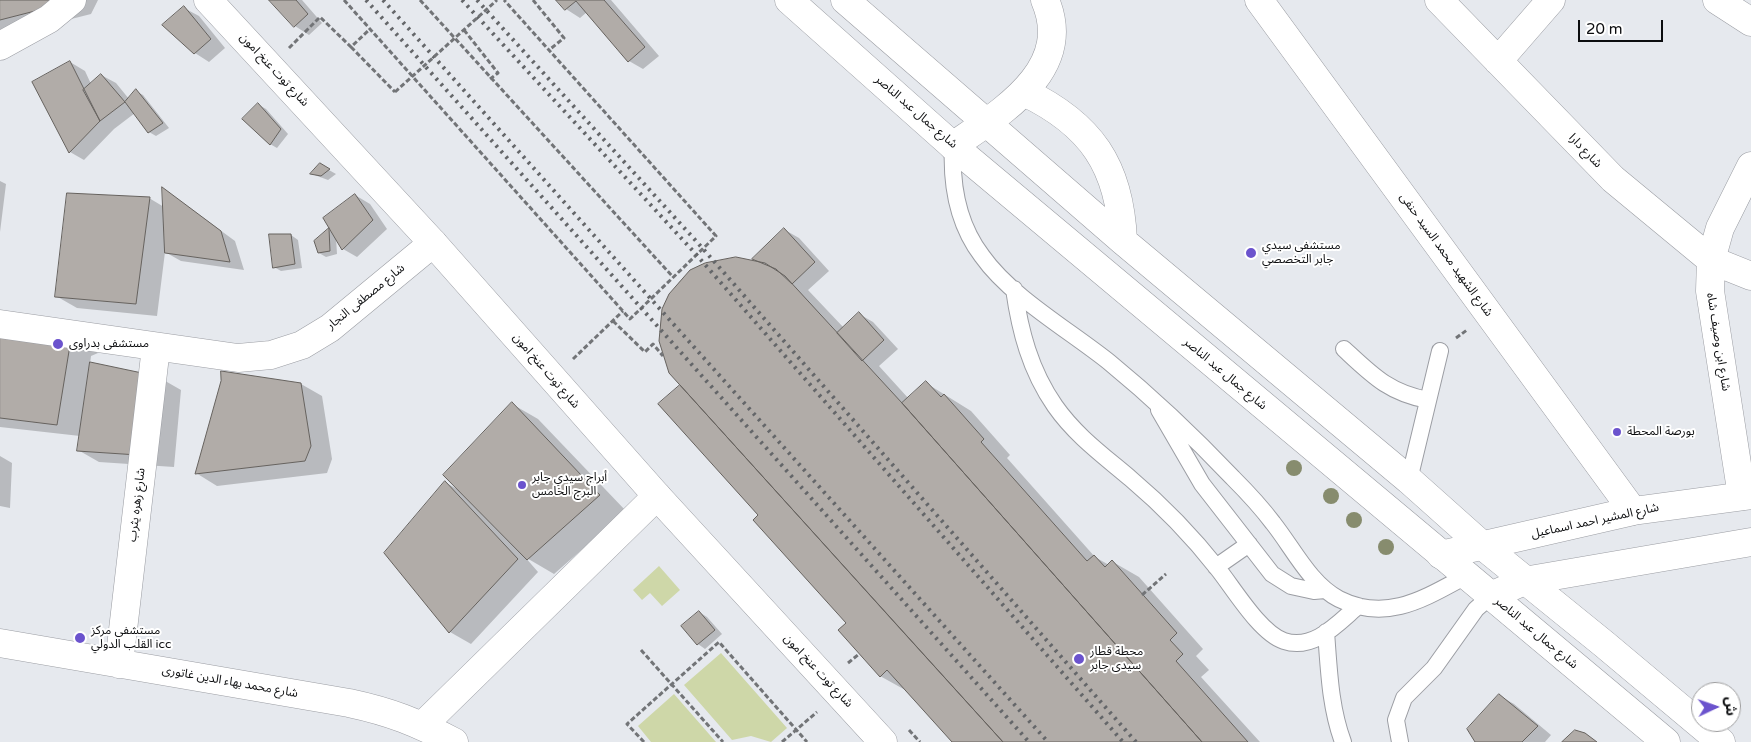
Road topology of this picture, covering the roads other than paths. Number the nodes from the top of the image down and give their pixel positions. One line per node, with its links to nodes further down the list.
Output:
1 (72, 0): 11 (main road)
2 (208, 0): 18 (main road, شارع توت عنخ امون)
3 (789, 0): 15 (main road, شارع جمال عبد الناصر)
4 (845, 0): 14 (main road)
5 (1045, 0): 13 (main road)
6 (1259, 0): 31 (main road, شارع الشهيد محمد السيد حنفى)
7 (1439, 0): 12 (main road, شارع دارا)
8 (1551, 0): 12 (main road)
9 (1717, 0): 10 (main road)
10 (1751, 22)
11 (0, 46)
12 (1498, 61): 19 (main road, شارع دارا)
13 (1024, 92): 14 (main road); 17 (main road)
14 (985, 123): 15 (main road); 17 (main road)
15 (953, 146): 21 (lane); 35 (main road, شارع جمال عبد الناصر)
16 (1751, 166): 19 (main road, شارع ابن وصيف شاه)
17 (1122, 241): 28 (main road)
18 (433, 243): 23 (main road, شارع مصطفى النجار); 29 (main road, شارع توت عنخ امون)
19 (1711, 260): 20 (main road, شارع دارا); 30 (main road, شارع ابن وصيف شاه)
20 (1751, 276)
21 (1014, 289): 26 (lane); 36 (lane)
22 (0, 324): 23 (main road, شارع مصطفى النجار)
23 (156, 347): 44 (main road, شارع زهره يثرب)
24 (1344, 349): 27 (lane)
25 (1440, 351): 27 (lane)
26 (1153, 400): 32 (lane); 39 (lane)
27 (1428, 400): 28 (lane)
28 (1409, 480): 33 (main road)
29 (657, 496): 45 (main road); 47 (main road, شارع توت عنخ امون)
30 (1746, 496): 31 (main road, شارع المشير احمد اسماعيل)
31 (1632, 510): 33 (main road, شارع المشير احمد اسماعيل)
32 (1249, 544): 36 (lane); 39 (lane)
33 (1483, 546): 35 (main road, شارع المشير احمد اسماعيل); 38 (main road)
34 (1749, 548): 38 (main road)
35 (1441, 556): 37 (main road, شارع جمال عبد الناصر)
36 (1216, 567): 42 (lane)
37 (1466, 576): 40 (main road, شارع جمال عبد الناصر); 41 (lane)
38 (1524, 581): 40 (main road); 51 (main road)
39 (1325, 590): 41 (lane)
40 (1491, 596): 49 (lane); 50 (main road, شارع جمال عبد الناصر)
41 (1358, 606): 42 (lane)
42 (1326, 632): 48 (lane)
43 (0, 643): 44 (main road, شارع محمد بهاء الدين غاتورى)
44 (119, 664): 45 (main road, شارع محمد بهاء الدين غاتورى)
45 (422, 725): 46 (main road, شارع محمد بهاء الدين غاتورى)
46 (454, 742)
47 (883, 742)
48 (1343, 742)
49 (1400, 742)
50 (1666, 742)
51 (1721, 742)

